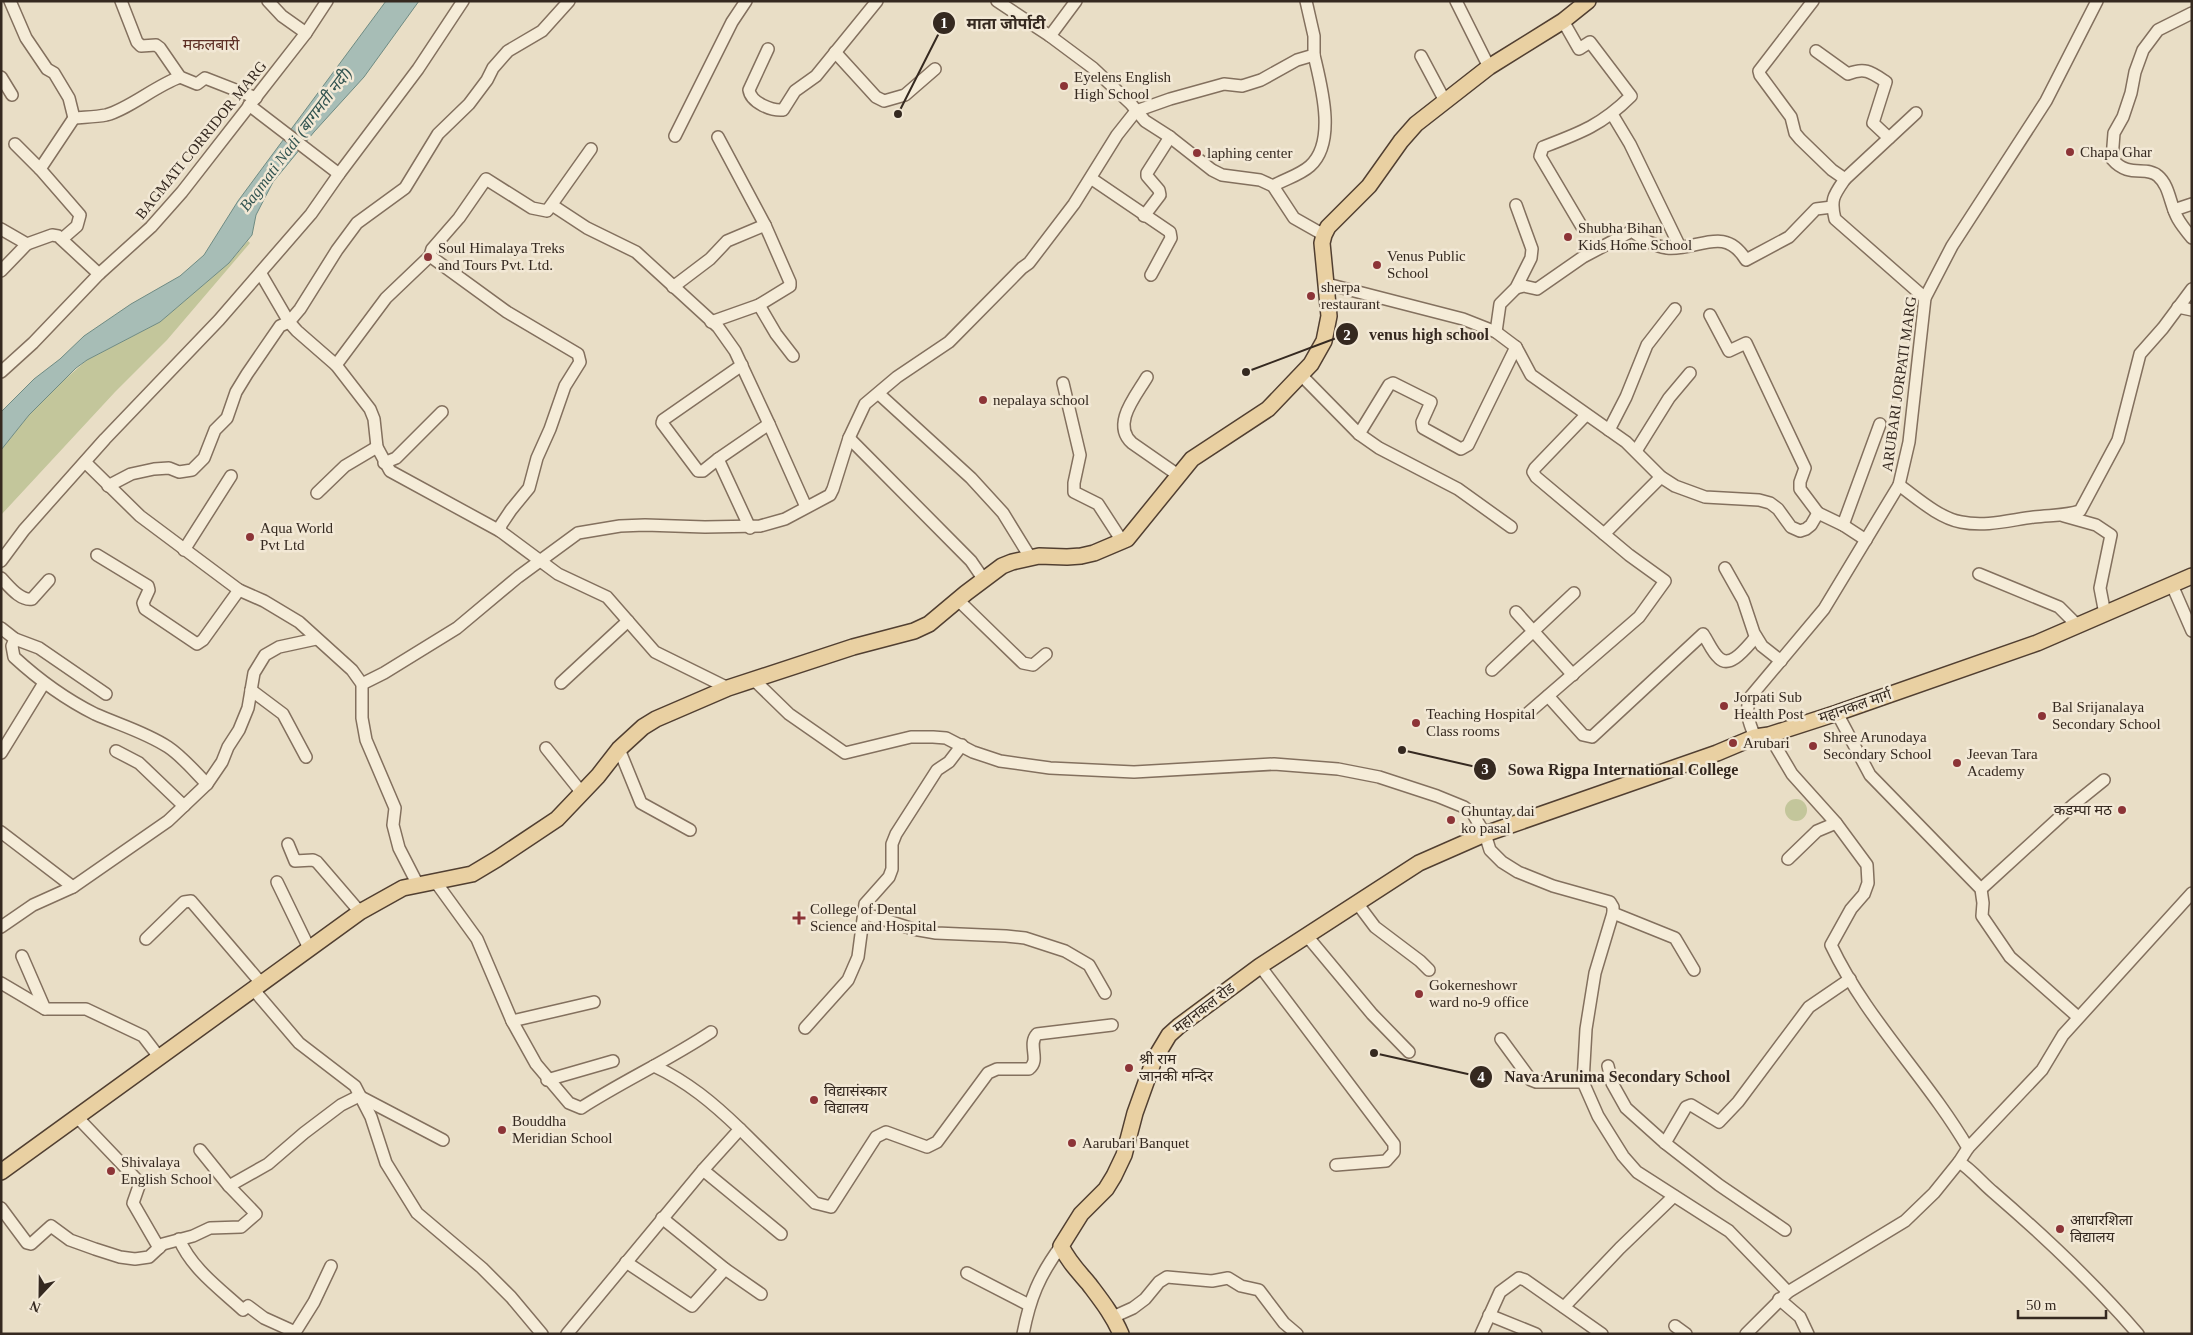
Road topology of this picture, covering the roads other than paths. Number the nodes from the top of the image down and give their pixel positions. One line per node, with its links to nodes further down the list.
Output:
1 (10, 1): 35 (street)
2 (121, 1): 28 (street)
3 (268, 1): 18 (street)
4 (327, 1): 18 (street, BAGMATI CORRIDOR MARG)
5 (463, 1): 43 (street)
6 (568, 1): 76 (street)
7 (746, 1): 36 (street)
8 (878, 1): 22 (street)
9 (997, 1): 19 (street)
10 (1076, 1): 19 (street)
11 (1306, 1): 23 (street)
12 (1456, 1): 25 (street)
13 (1588, 1): 17 (main road)
14 (1813, 1): 45 (street)
15 (2097, 1): 70 (street, ARUBARI JORPATI MARG)
16 (2192, 13): 51 (street)
17 (1563, 21): 25 (main road); 34 (street)
18 (306, 33): 30 (street, BAGMATI CORRIDOR MARG)
19 (1050, 36): 32 (street)
20 (768, 49): 22 (street)
21 (1816, 51): 39 (street)
22 (836, 52): 26 (street)
23 (1314, 55): 32 (street); 46 (street)
24 (1421, 56): 31 (street)
25 (1489, 67): 31 (main road)
26 (935, 69)
27 (1, 77): 29 (street)
28 (180, 77): 30 (street); 35 (street)
29 (12, 95)
30 (253, 101): 43 (street); 63 (street, BAGMATI CORRIDOR MARG)
31 (1445, 101): 56 (main road)
32 (1136, 111): 37 (street); 44 (street)
33 (1916, 113): 39 (street)
34 (1612, 114): 54 (street); 60 (street)
35 (74, 118): 42 (street)
36 (675, 136)
37 (1170, 137): 46 (street); 52 (street)
38 (718, 138): 53 (street)
39 (1889, 138): 45 (street)
40 (15, 144): 42 (street)
41 (591, 149): 47 (street)
42 (40, 169): 57 (street)
43 (339, 174): 64 (street)
44 (1092, 179): 52 (street); 88 (street)
45 (1845, 179): 50 (street)
46 (1273, 186): 56 (street)
47 (552, 204): 61 (street); 67 (street)
48 (2192, 204): 51 (street)
49 (1516, 205): 68 (street)
50 (1832, 206): 60 (street); 70 (street)
51 (2174, 210): 58 (street)
52 (1144, 216): 65 (street)
53 (765, 224): 67 (street); 71 (street)
54 (1582, 227)
55 (1, 229): 59 (street)
56 (1324, 235): 66 (main road)
57 (57, 237): 59 (street); 63 (street)
58 (2192, 238)
59 (28, 244): 62 (street)
60 (1680, 246): 68 (street)
61 (430, 256): 81 (street); 113 (street)
62 (1, 271)
63 (99, 274): 83 (street, BAGMATI CORRIDOR MARG)
64 (260, 274): 76 (street); 99 (street)
65 (1151, 275)
66 (1327, 284): 78 (street); 85 (main road)
67 (673, 287): 77 (street)
68 (1516, 288): 78 (street)
69 (2192, 289): 72 (street)
70 (1926, 298): 104 (street, ARUBARI JORPATI MARG)
71 (759, 305): 77 (street); 80 (street)
72 (2178, 307): 74 (street); 109 (street)
73 (1675, 309): 93 (street)
74 (2192, 310)
75 (1710, 315): 108 (street)
76 (290, 322): 81 (street); 105 (street)
77 (711, 322): 82 (street)
78 (1496, 332): 79 (street)
79 (1516, 347): 90 (street); 94 (street)
80 (793, 356)
81 (336, 365): 96 (street)
82 (742, 365): 91 (street); 98 (street)
83 (1, 372)
84 (1690, 374): 97 (street)
85 (1302, 376): 94 (street); 101 (main road)
86 (1147, 377): 101 (street)
87 (1063, 383): 116 (street)
88 (879, 394): 95 (street); 119 (street)
89 (442, 412): 100 (street)
90 (1586, 415): 93 (street); 114 (street)
91 (769, 424): 98 (street); 107 (street)
92 (1880, 424): 110 (street)
93 (1609, 430): 97 (street)
94 (1359, 434): 111 (street)
95 (849, 438): 107 (street); 127 (street)
96 (377, 447): 100 (street); 106 (street)
97 (1636, 451): 103 (street)
98 (718, 459): 112 (street)
99 (85, 462): 105 (street); 121 (street)
100 (384, 463): 113 (street)
101 (1178, 475): 116 (main road)
102 (231, 476): 117 (street)
103 (1661, 477): 108 (street); 114 (street)
104 (1899, 485): 109 (street); 115 (street, ARUBARI JORPATI MARG)
105 (108, 486): 117 (street)
106 (317, 493)
107 (806, 507): 112 (street)
108 (1818, 513): 110 (street)
109 (2064, 516): 133 (street)
110 (1843, 525): 115 (street)
111 (1511, 527)
112 (750, 528): 120 (street)
113 (500, 531): 120 (street)
114 (1604, 534): 145 (street)
115 (1866, 540): 143 (street, ARUBARI JORPATI MARG)
116 (1122, 542): 119 (main road)
117 (184, 550): 129 (street)
118 (97, 555): 129 (street)
119 (1030, 557): 127 (main road)
120 (541, 560): 134 (street); 149 (street)
121 (1, 561)
122 (1724, 568): 139 (street)
123 (1979, 574): 135 (street)
124 (2192, 576): 128 (main road, महानकल मार्ग)
125 (1, 578): 126 (street)
126 (49, 580)
127 (984, 580): 131 (main road)
128 (2172, 585): 133 (main road, महानकल मार्ग); 138 (street)
129 (239, 590): 141 (street)
130 (1574, 593): 137 (street)
131 (958, 600): 142 (street); 146 (main road)
132 (1516, 612): 137 (street)
133 (2105, 614): 135 (main road, महानकल मार्ग)
134 (628, 621): 148 (street); 150 (street)
135 (2078, 626): 154 (main road, महानकल मार्ग)
136 (1, 628): 140 (street)
137 (1534, 631): 144 (street); 145 (street)
138 (2192, 631)
139 (1756, 637): 143 (street); 153 (street)
140 (14, 639): 147 (street); 152 (street)
141 (316, 639): 149 (street); 151 (street)
142 (1046, 654)
143 (1781, 661): 156 (street, ARUBARI JORPATI MARG)
144 (1492, 670)
145 (1573, 675): 153 (street)
146 (753, 680): 150 (main road); 157 (street)
147 (44, 683): 161 (street); 164 (street)
148 (561, 683)
149 (362, 684): 175 (street)
150 (728, 688): 159 (main road)
151 (251, 690): 162 (street); 164 (street)
152 (106, 694)
153 (1548, 696): 155 (street)
154 (1837, 713): 156 (main road, महानकल मार्ग); 177 (street)
155 (1527, 714)
156 (1762, 736): 167 (street, ARUBARI JORPATI MARG); 170 (main road, महानकल मार्ग)
157 (962, 745): 170 (street); 181 (street)
158 (546, 748): 165 (street)
159 (619, 749): 165 (main road); 168 (street)
160 (116, 751): 166 (street)
161 (1, 753)
162 (306, 757)
163 (2104, 780): 177 (street)
164 (207, 784): 166 (street)
165 (582, 793): 173 (main road)
166 (184, 806): 176 (street)
167 (1836, 823): 172 (street); 191 (street, ARUBARI JORPATI MARG)
168 (690, 830)
169 (1, 832): 176 (street)
170 (1485, 834): 179 (main road, महानकल रोड); 182 (street)
171 (288, 844): 180 (street)
172 (1788, 859)
173 (435, 881): 175 (main road); 198 (street)
174 (277, 882): 186 (street)
175 (418, 885): 180 (main road)
176 (73, 887): 183 (street)
177 (1981, 889): 197 (street)
178 (2192, 894): 197 (street)
179 (1357, 903): 184 (main road, महानकल रोड); 189 (street)
180 (360, 912): 186 (main road)
181 (863, 912): 194 (street); 200 (street)
182 (1614, 913): 190 (street); 209 (street)
183 (1, 927)
184 (1307, 936): 188 (main road, महानकल रोड); 203 (street)
185 (146, 939): 193 (street)
186 (309, 948): 193 (main road)
187 (22, 956): 196 (street)
188 (1260, 966): 218 (street); 228 (main road, महानकल रोड)
189 (1429, 970)
190 (1694, 970)
191 (1850, 979): 214 (street); 215 (street)
192 (1, 983): 196 (street)
193 (257, 986): 204 (main road); 210 (street)
194 (1105, 993)
195 (594, 1002): 198 (street)
196 (45, 1009): 204 (street)
197 (2078, 1017): 215 (street)
198 (512, 1021): 208 (street)
199 (1112, 1025): 212 (street)
200 (806, 1028)
201 (711, 1032): 206 (street)
202 (1501, 1039): 209 (street)
203 (1409, 1052)
204 (159, 1056): 211 (main road)
205 (613, 1061): 208 (street)
206 (654, 1066): 208 (street); 212 (street)
207 (1608, 1066): 214 (street)
208 (548, 1080)
209 (1583, 1082): 222 (street)
210 (359, 1096): 213 (street); 221 (street); 242 (street)
211 (78, 1118): 220 (main road); 229 (street)
212 (740, 1129): 219 (street)
213 (443, 1140)
214 (1664, 1143): 225 (street)
215 (1968, 1148): 217 (street)
216 (200, 1150): 221 (street)
217 (1959, 1162): 235 (street); 253 (street)
218 (1336, 1165)
219 (703, 1170): 224 (street); 226 (street)
220 (1, 1172)
221 (229, 1186): 227 (street)
222 (1674, 1196): 235 (street); 237 (street)
223 (1, 1208): 229 (street)
224 (662, 1218): 230 (street); 232 (street)
225 (1785, 1230)
226 (781, 1234)
227 (179, 1239): 229 (street); 241 (street)
228 (1061, 1246): 236 (street); 239 (main road)
229 (159, 1248)
230 (626, 1262): 232 (street); 243 (street)
231 (331, 1266): 241 (street)
232 (725, 1269): 234 (street)
233 (967, 1273): 236 (street)
234 (761, 1294)
235 (1784, 1295): 251 (street); 252 (street)
236 (1029, 1305): 244 (street)
237 (1564, 1307): 238 (street); 249 (street)
238 (1489, 1315): 247 (street); 248 (street)
239 (1113, 1317): 245 (main road); 246 (street)
240 (1675, 1326): 250 (street)
241 (295, 1333)
242 (542, 1334)
243 (567, 1334)
244 (1023, 1334)
245 (1121, 1334)
246 (1297, 1334)
247 (1481, 1334)
248 (1536, 1334)
249 (1602, 1334)
250 (1686, 1334)
251 (1746, 1334)
252 (1808, 1334)
253 (2138, 1334)

